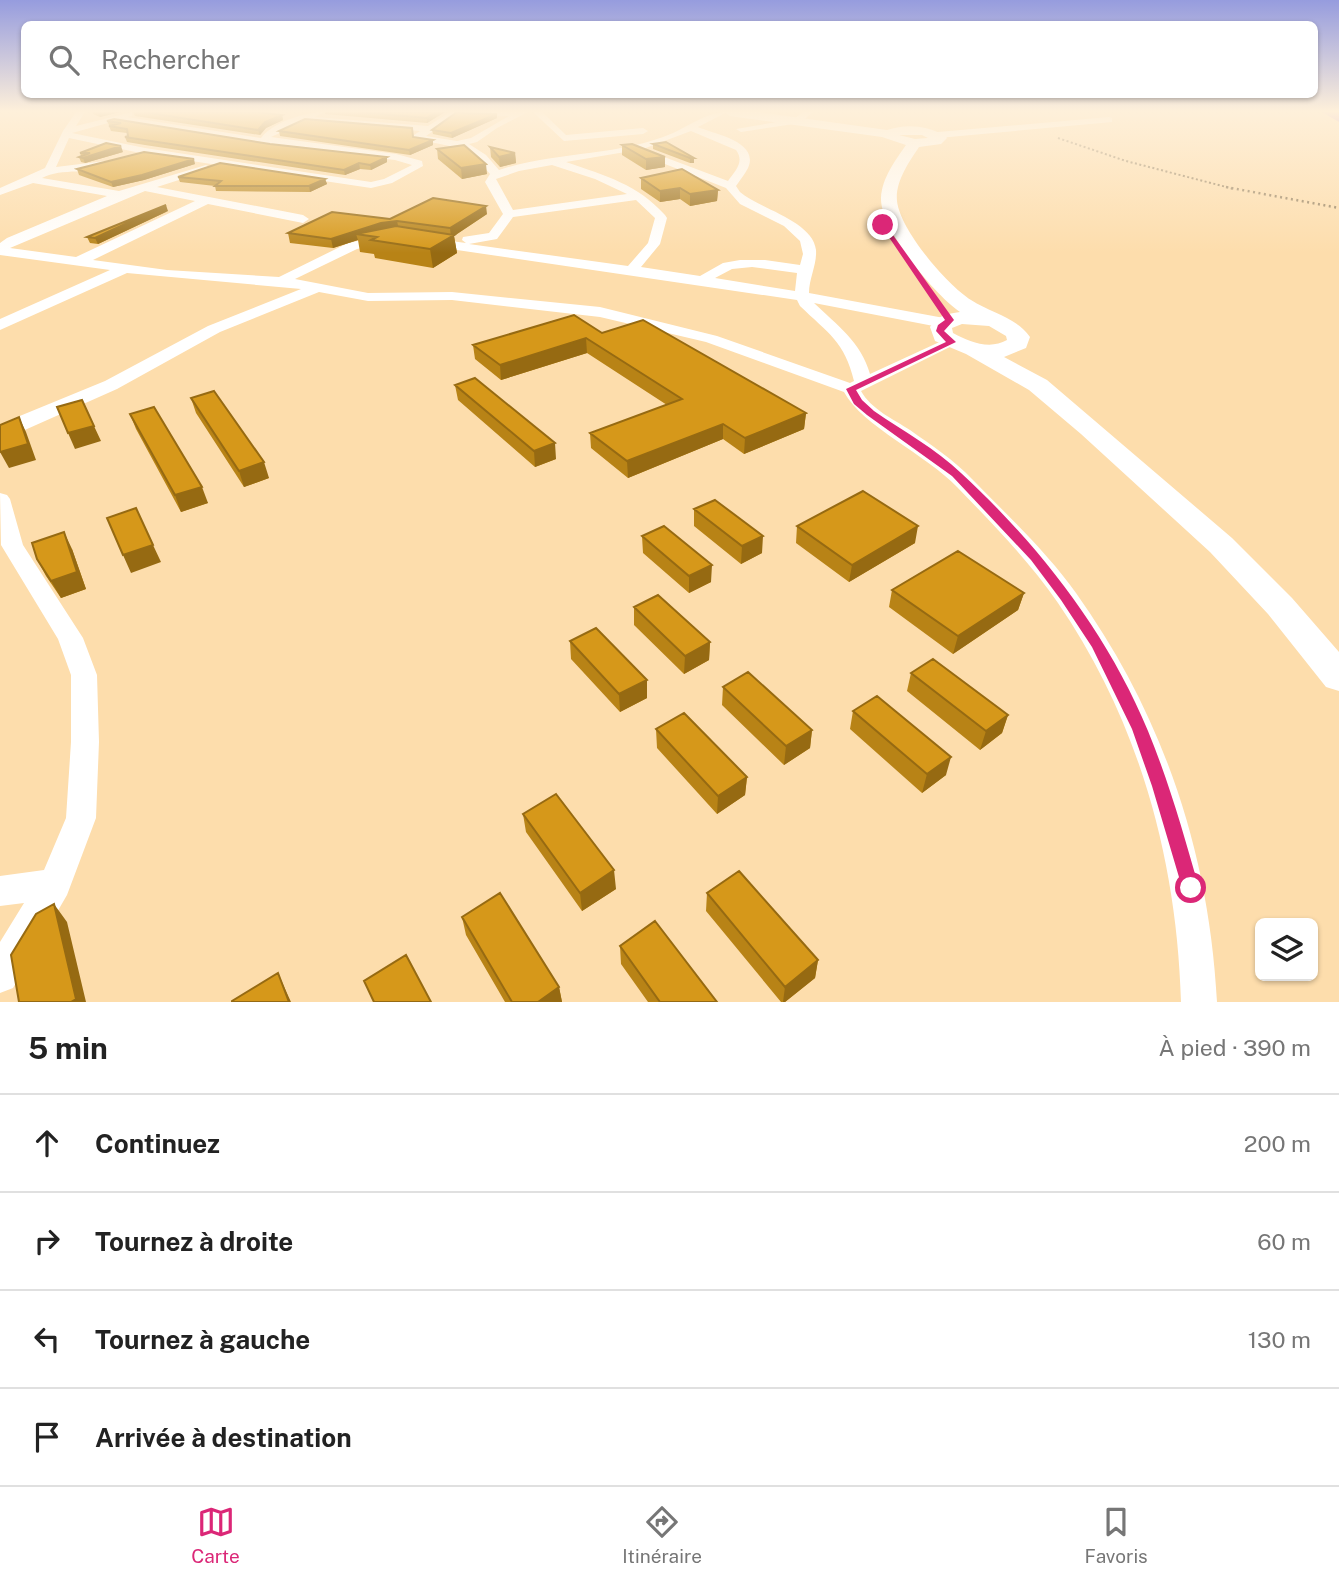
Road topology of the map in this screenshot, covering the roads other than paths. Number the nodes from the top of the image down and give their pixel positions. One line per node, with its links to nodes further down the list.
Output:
1 (54, 159): 16 (street)
2 (123, 159): 16 (street)
3 (200, 159): 14 (street)
4 (231, 159): 14 (street)
5 (287, 159): 15 (street)
6 (403, 159): 15 (street)
7 (483, 159): 18 (street)
8 (564, 159): 13 (street)
9 (660, 159): 17 (street)
10 (746, 159): 23 (street)
11 (891, 159): 43 (street)
12 (901, 159): 41 (street)
13 (552, 161): 18 (street); 22 (street)
14 (223, 162): 15 (street); 24 (street)
15 (264, 169)
16 (49, 170): 20 (street)
17 (689, 171): 19 (street); 23 (street)
18 (497, 175): 29 (street)
19 (665, 178)
20 (32, 180): 25 (street); 26 (street)
21 (646, 182): 22 (street)
22 (625, 186): 27 (street)
23 (730, 186): 36 (street)
24 (144, 188): 26 (street); 28 (street)
25 (0, 192)
26 (120, 195): 32 (street)
27 (641, 196): 29 (street); 35 (street)
28 (207, 200): 30 (street); 33 (street)
29 (509, 215): 31 (street)
30 (303, 219)
31 (442, 244): 35 (street); 38 (street)
32 (0, 250): 33 (street)
33 (76, 262): 34 (street)
34 (124, 269): 38 (street); 42 (street)
35 (632, 269): 37 (street)
36 (804, 270): 37 (street); 40 (street)
37 (704, 279): 40 (street)
38 (281, 281): 39 (street)
39 (321, 287): 45 (street); 46 (street)
40 (802, 295): 43 (street); 45 (street)
41 (994, 321): 43 (street); 44 (street)
42 (0, 326)
43 (955, 334): 44 (street); 45 (street); 49 (street)
44 (1018, 342): 48 (street)
45 (857, 386): 53 (street)
46 (0, 435)
47 (0, 499): 50 (street)
48 (1339, 650)
49 (1339, 677)
50 (55, 884): 51 (street); 52 (street)
51 (0, 891)
52 (0, 975)
53 (1199, 1002)

